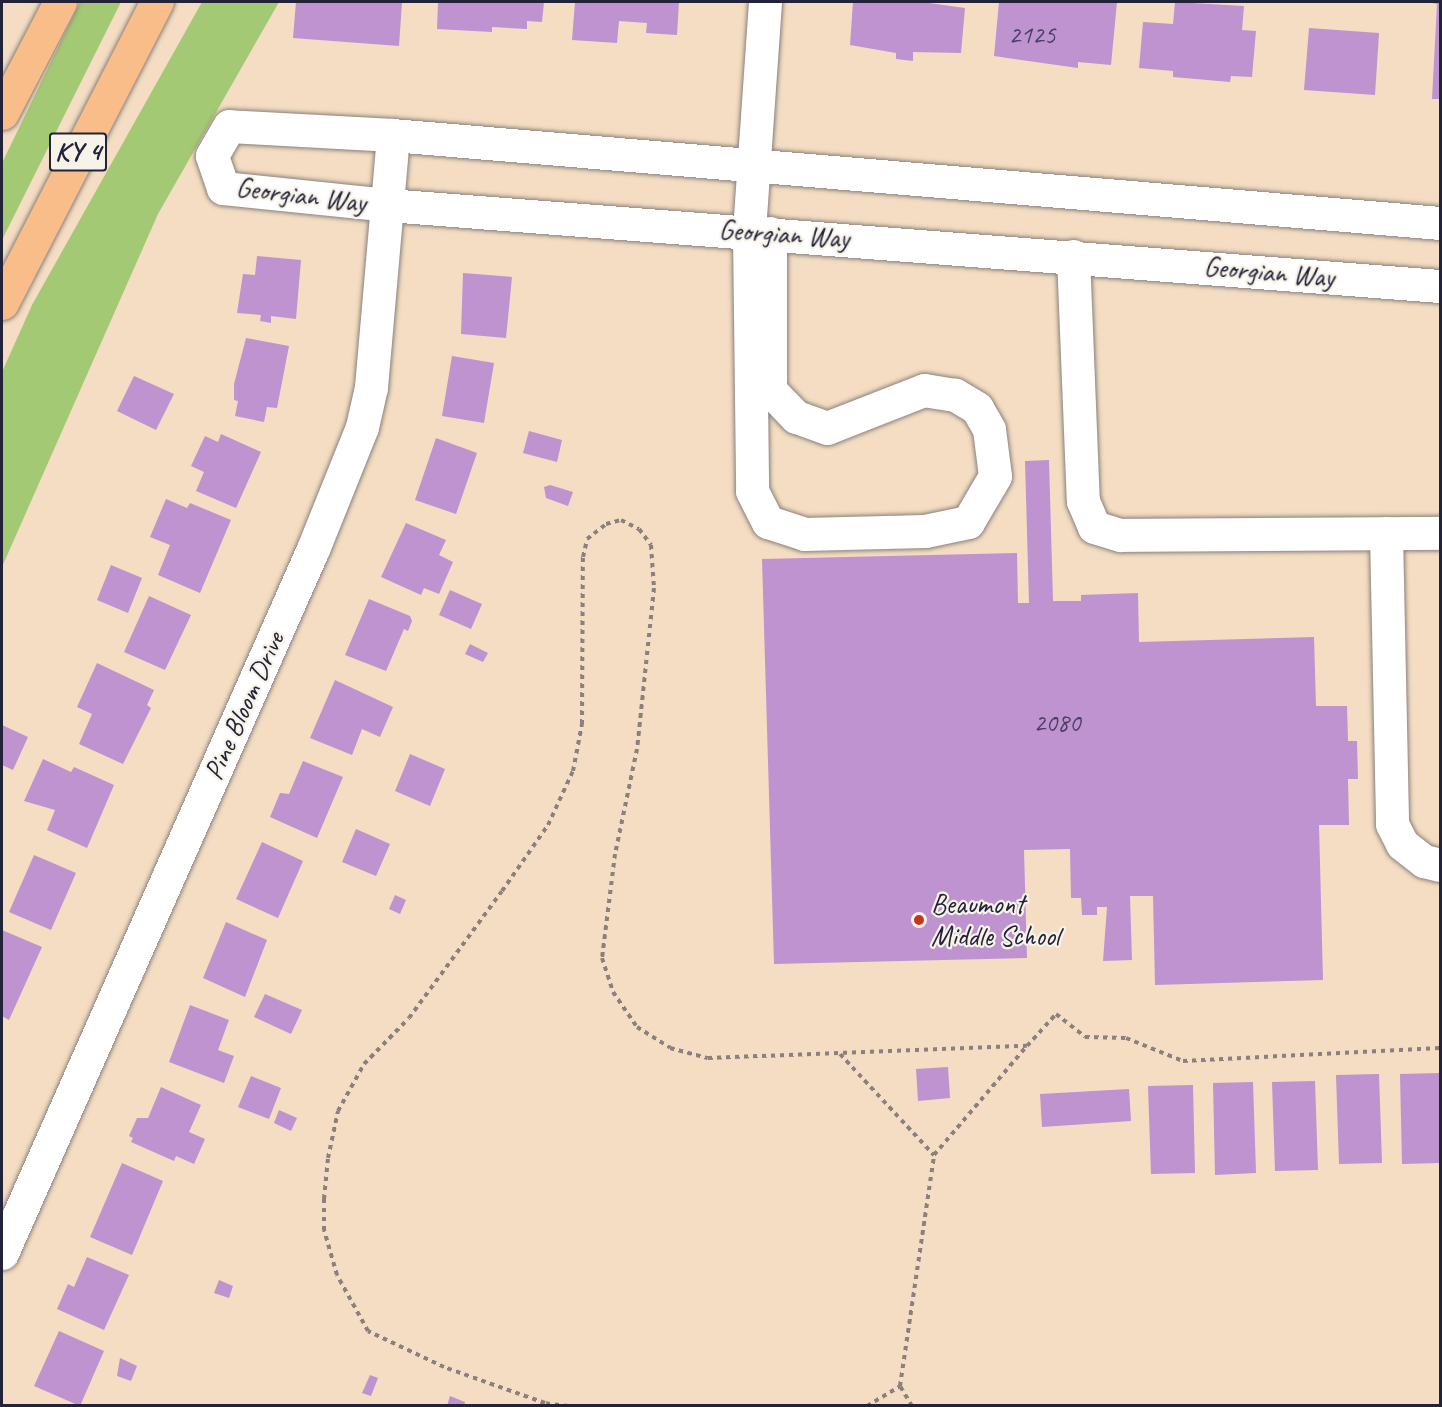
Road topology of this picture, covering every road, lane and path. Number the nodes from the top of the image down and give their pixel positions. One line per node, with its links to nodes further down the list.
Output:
1 (60, 2): 4 (highway)
2 (157, 2): 12 (highway, KY 4)
3 (765, 2): 6 (street)
4 (2, 113)
5 (393, 135): 6 (street, Georgian Way); 7 (street, Pine Bloom Drive); 7 (street, Georgian Way)
6 (753, 167): 8 (street, Georgian Way); 9 (street)
7 (387, 205): 9 (street, Georgian Way); 20 (street, Pine Bloom Drive)
8 (1440, 223)
9 (760, 232): 9 (street); 10 (street, Georgian Way)
10 (1073, 256): 11 (street, Georgian Way); 13 (street)
11 (1440, 286)
12 (2, 303)
13 (1386, 533): 14 (street); 15 (street)
14 (1440, 533)
15 (1440, 865)
16 (1027, 1046): 17 (path); 18 (path); 19 (path)
17 (1440, 1048)
18 (840, 1053): 19 (path); 22 (path)
19 (934, 1155): 21 (path)
20 (2, 1253)
21 (900, 1386): 23 (path); 24 (path)
22 (568, 1406)
23 (867, 1406)
24 (912, 1406)

